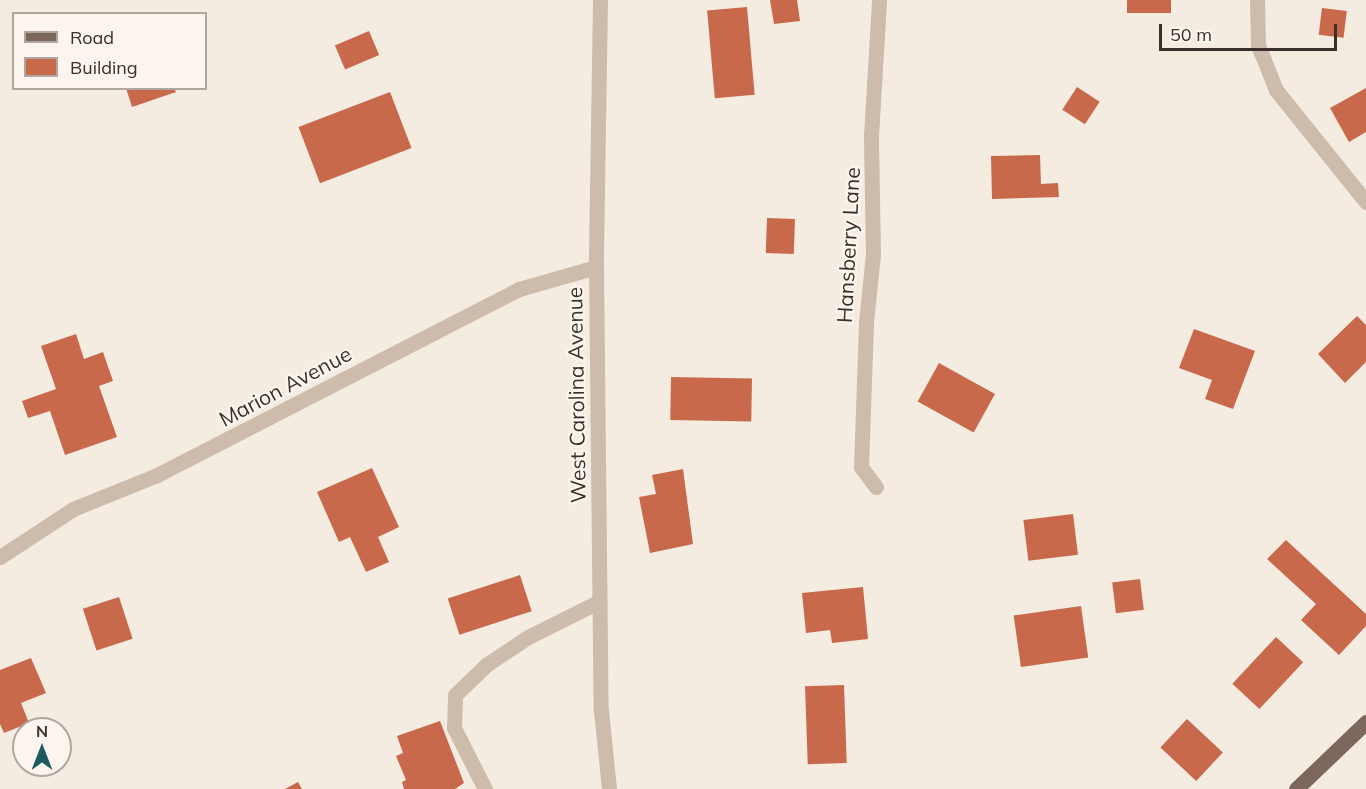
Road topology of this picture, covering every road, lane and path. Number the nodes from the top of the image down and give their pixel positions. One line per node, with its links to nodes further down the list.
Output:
1 (600, 0): 5 (street, West Carolina Avenue)
2 (879, 0): 6 (street, Hansberry Lane)
3 (1257, 0): 4 (street)
4 (1366, 202)
5 (596, 267): 7 (street, Marion Avenue); 8 (street, West Carolina Avenue)
6 (876, 487)
7 (0, 557)
8 (600, 601): 10 (street); 11 (street, West Carolina Avenue)
9 (1366, 722): 12 (main road)
10 (485, 789)
11 (609, 789)
12 (1296, 789)

